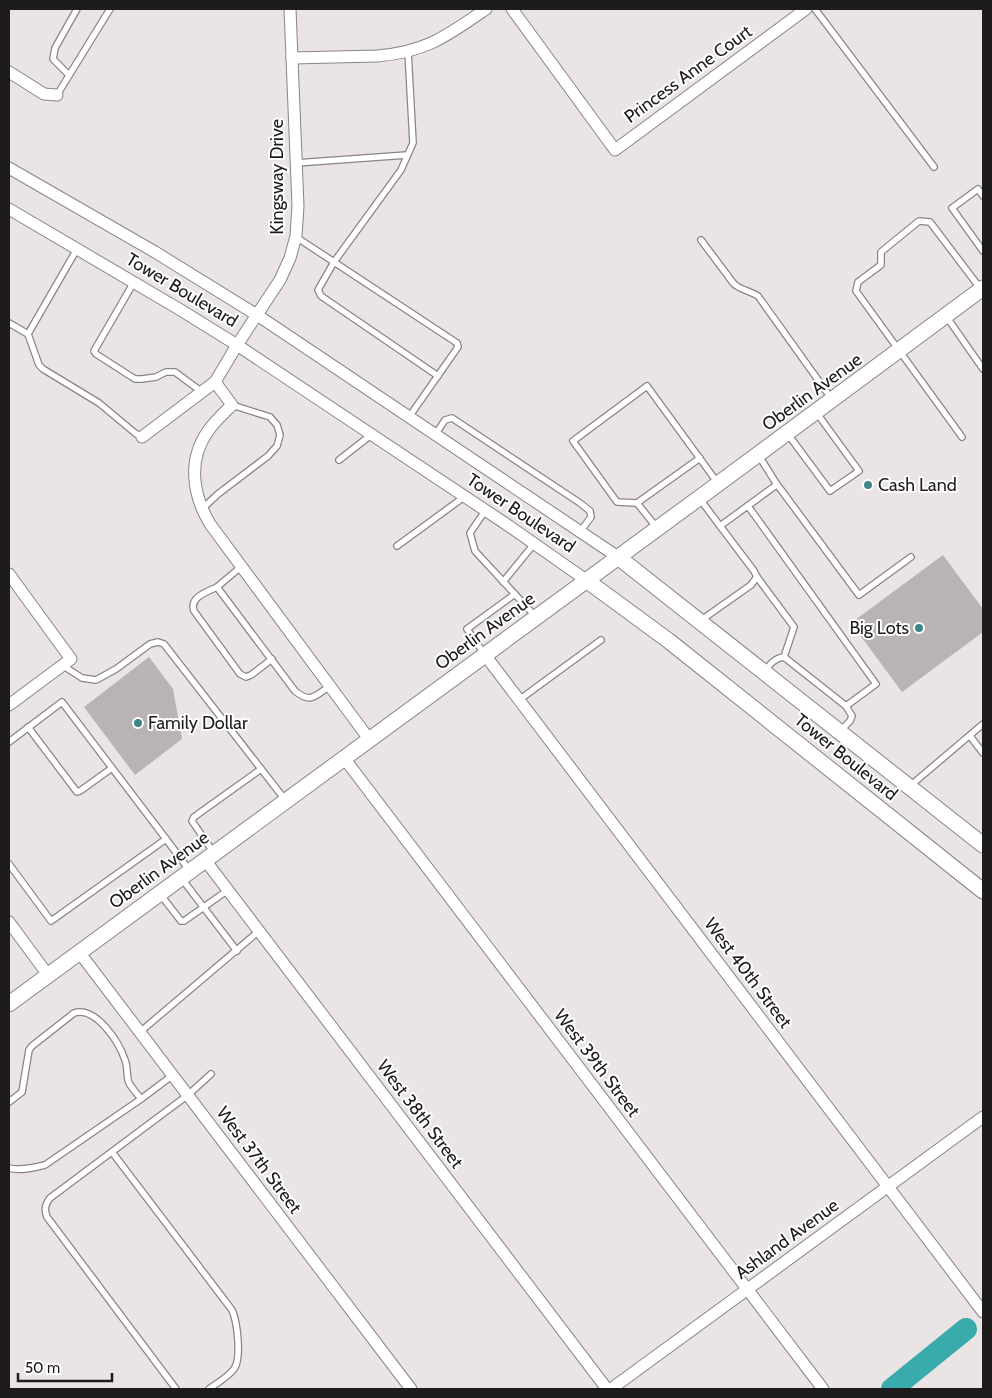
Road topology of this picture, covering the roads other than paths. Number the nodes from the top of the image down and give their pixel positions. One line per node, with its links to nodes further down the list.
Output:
1 (77, 9): 11 (lane)
2 (110, 9): 11 (lane)
3 (290, 9): 9 (street, Kingsway Drive)
4 (486, 9): 8 (street)
5 (512, 9): 6 (street, Princess Anne Court)
6 (806, 9)
7 (815, 9): 15 (lane)
8 (408, 51): 9 (street); 13 (lane)
9 (292, 58): 14 (street, Kingsway Drive)
10 (9, 72): 12 (street)
11 (69, 76): 12 (lane)
12 (57, 95)
13 (407, 155): 14 (lane); 23 (lane)
14 (296, 163): 19 (street, Kingsway Drive)
15 (934, 167)
16 (9, 168): 26 (street, Tower Boulevard)
17 (983, 196): 22 (lane)
18 (9, 209): 21 (street, Tower Boulevard)
19 (296, 236): 23 (lane); 26 (street, Kingsway Drive)
20 (701, 240): 36 (lane)
21 (77, 249): 24 (street, Tower Boulevard); 29 (lane)
22 (983, 251)
23 (334, 262): 33 (lane); 33 (lane)
24 (134, 282): 30 (street, Tower Boulevard); 35 (lane)
25 (982, 289): 27 (street, Oberlin Avenue); 31 (lane)
26 (257, 315): 30 (street, Kingsway Drive); 39 (street, Tower Boulevard)
27 (946, 316): 31 (street, Oberlin Avenue); 32 (lane)
28 (9, 323): 29 (lane)
29 (28, 334): 43 (lane)
30 (237, 345): 34 (street, Kingsway Drive); 42 (street, Tower Boulevard)
31 (899, 350): 36 (street, Oberlin Avenue); 44 (lane)
32 (983, 369)
33 (438, 376): 39 (lane)
34 (215, 382): 35 (street, Kingsway Drive); 37 (street)
35 (202, 392): 43 (street, Kingsway Drive)
36 (832, 400): 38 (street, Oberlin Avenue)
37 (232, 405): 54 (street); 54 (lane)
38 (816, 412): 40 (street, Oberlin Avenue); 40 (lane)
39 (409, 417): 41 (street, Tower Boulevard)
40 (787, 433): 45 (street, Oberlin Avenue)
41 (435, 434): 58 (street, Tower Boulevard); 58 (lane)
42 (371, 435): 47 (lane); 50 (street, Tower Boulevard)
43 (142, 437)
44 (962, 437)
45 (758, 455): 48 (lane); 49 (street, Oberlin Avenue)
46 (700, 458): 49 (lane); 52 (lane); 52 (lane)
47 (339, 460)
48 (776, 483): 53 (lane); 62 (lane)
49 (719, 484): 51 (street, Oberlin Avenue)
50 (464, 497): 55 (street, Tower Boulevard); 60 (lane)
51 (699, 498): 56 (lane); 57 (street, Oberlin Avenue)
52 (637, 502): 57 (lane)
53 (748, 506): 56 (lane); 81 (lane)
54 (202, 509): 63 (street)
55 (485, 511): 59 (street, Tower Boulevard); 67 (lane)
56 (720, 526): 65 (lane)
57 (657, 528): 61 (street, Oberlin Avenue)
58 (580, 532): 61 (street, Tower Boulevard)
59 (534, 544): 66 (street, Tower Boulevard); 67 (lane)
60 (397, 546)
61 (618, 557): 66 (street, Oberlin Avenue); 71 (street, Tower Boulevard)
62 (912, 557)
63 (242, 566): 68 (lane); 78 (street)
64 (9, 574): 76 (street)
65 (757, 576): 71 (lane); 74 (lane)
66 (586, 580): 70 (street, Oberlin Avenue); 100 (street, Tower Boulevard)
67 (503, 582): 69 (lane)
68 (217, 587): 75 (lane); 75 (lane)
69 (514, 594): 70 (lane); 73 (lane)
70 (536, 617): 73 (street, Oberlin Avenue)
71 (700, 621): 77 (street, Tower Boulevard)
72 (601, 640): 79 (lane)
73 (485, 654): 79 (street, West 40th Street); 86 (street, Oberlin Avenue)
74 (784, 657): 77 (lane); 81 (lane)
75 (272, 659): 78 (lane)
76 (67, 662): 80 (street); 91 (lane)
77 (764, 671): 84 (street, Tower Boulevard)
78 (330, 686): 86 (street)
79 (519, 700): 118 (street, West 40th Street)
80 (9, 705)
81 (846, 706): 84 (lane)
82 (983, 724): 85 (lane)
83 (28, 727): 87 (lane); 90 (lane); 90 (lane)
84 (840, 732): 92 (street, Tower Boulevard)
85 (970, 736): 88 (lane); 92 (lane)
86 (369, 739): 89 (street, Oberlin Avenue)
87 (9, 742)
88 (983, 753)
89 (344, 758): 93 (street, Oberlin Avenue); 119 (street, West 39th Street)
90 (112, 768): 94 (lane)
91 (261, 769): 93 (lane); 96 (lane)
92 (910, 786): 95 (street, Tower Boulevard)
93 (286, 801): 96 (street, Oberlin Avenue)
94 (166, 839): 97 (lane); 98 (lane)
95 (983, 845)
96 (209, 856): 98 (street, Oberlin Avenue); 99 (street, West 38th Street)
97 (9, 864)
98 (186, 874): 101 (street, Oberlin Avenue); 102 (lane)
99 (228, 890): 102 (lane); 104 (street, West 38th Street)
100 (983, 891)
101 (160, 893): 102 (lane); 106 (street, Oberlin Avenue)
102 (204, 907): 105 (lane)
103 (9, 922): 107 (street)
104 (259, 932): 105 (lane); 124 (street, West 38th Street)
105 (237, 951): 109 (lane)
106 (79, 952): 107 (street, Oberlin Avenue); 109 (street, West 37th Street)
107 (48, 975): 108 (street, Oberlin Avenue)
108 (9, 1004)
109 (140, 1032): 111 (street, West 37th Street)
110 (211, 1074): 112 (lane)
111 (173, 1076): 112 (street, West 37th Street); 113 (lane)
112 (188, 1096): 116 (lane); 123 (street, West 37th Street)
113 (141, 1099): 114 (lane); 117 (lane)
114 (9, 1102)
115 (983, 1117): 118 (street, Ashland Avenue)
116 (112, 1152): 121 (lane); 122 (lane)
117 (10, 1168)
118 (888, 1187): 119 (street, Ashland Avenue); 120 (street, West 40th Street)
119 (748, 1290): 125 (street, Ashland Avenue); 126 (street, West 39th Street)
120 (983, 1312)
121 (176, 1389)
122 (210, 1389)
123 (411, 1389)
124 (607, 1389)
125 (611, 1389)
126 (823, 1389)

